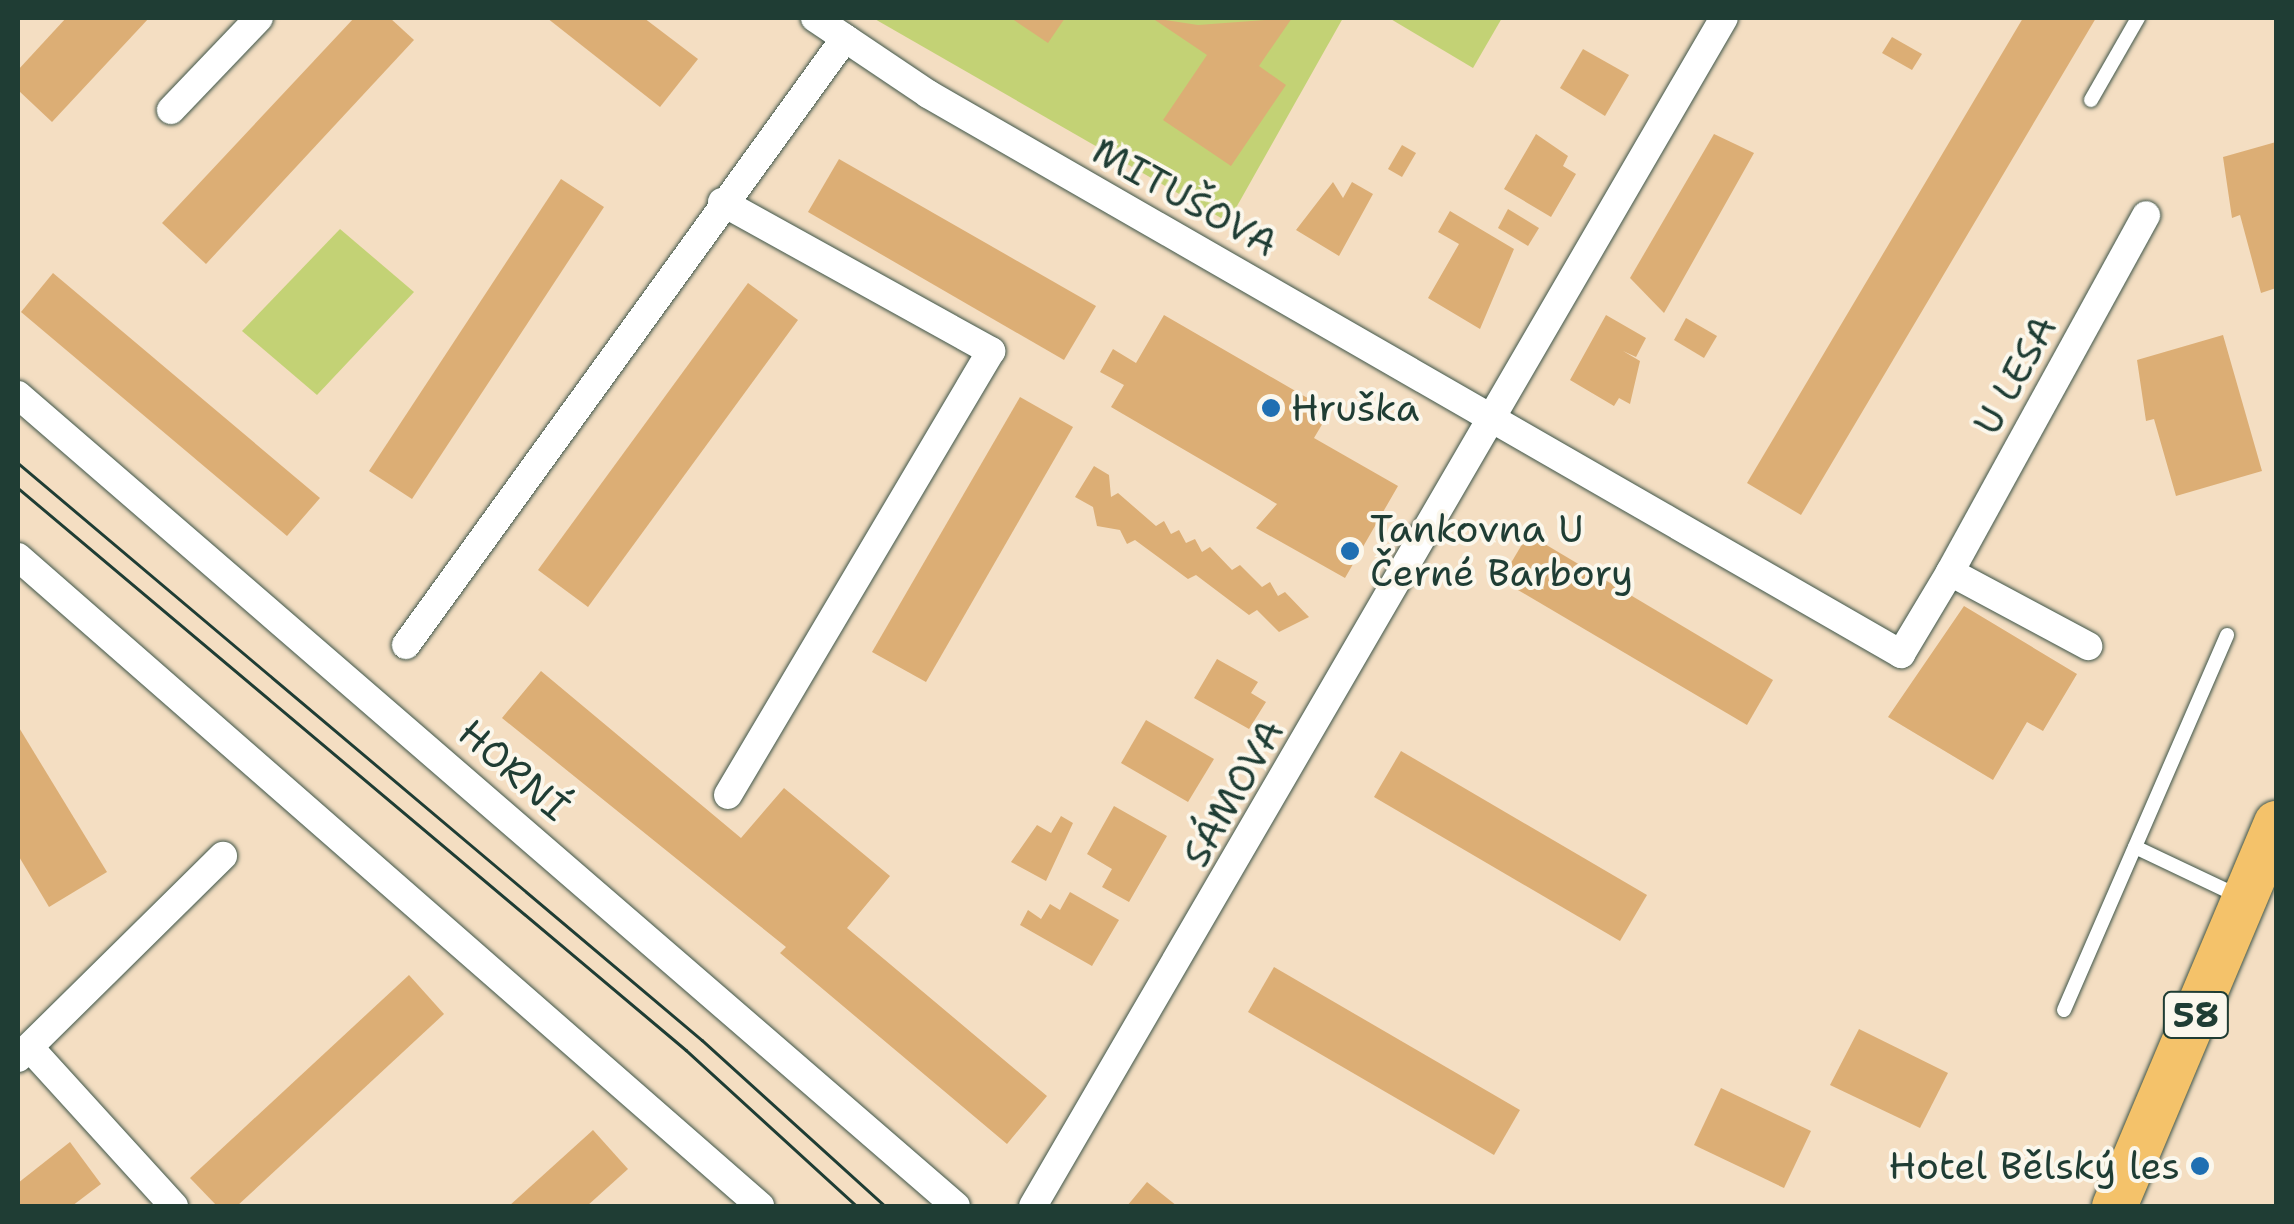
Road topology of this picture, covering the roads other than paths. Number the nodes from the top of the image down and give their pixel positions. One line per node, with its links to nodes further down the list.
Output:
1 (258, 18): 7 (street)
2 (815, 18): 5 (street, MITUŠOVA)
3 (1724, 18): 11 (street, SÁMOVA)
4 (2138, 18): 6 (lane)
5 (845, 38): 8 (street); 11 (street, MITUŠOVA)
6 (2091, 100)
7 (171, 110)
8 (722, 202): 15 (street); 17 (street)
9 (2146, 215): 13 (street, U LESA)
10 (18, 396): 26 (street, HORNÍ)
11 (1493, 414): 13 (street, U LESA); 27 (street, SÁMOVA)
12 (18, 558): 25 (street)
13 (1950, 572): 16 (street)
14 (2227, 635): 19 (lane)
15 (406, 645)
16 (2088, 646)
17 (728, 795)
18 (2276, 823): 21 (main road, 58)
19 (2135, 847): 21 (lane); 22 (lane)
20 (223, 856): 23 (street)
21 (2244, 899): 28 (main road, 58)
22 (2064, 1010)
23 (24, 1053): 24 (street)
24 (174, 1206)
25 (760, 1206)
26 (956, 1206)
27 (1033, 1206)
28 (2114, 1206)

